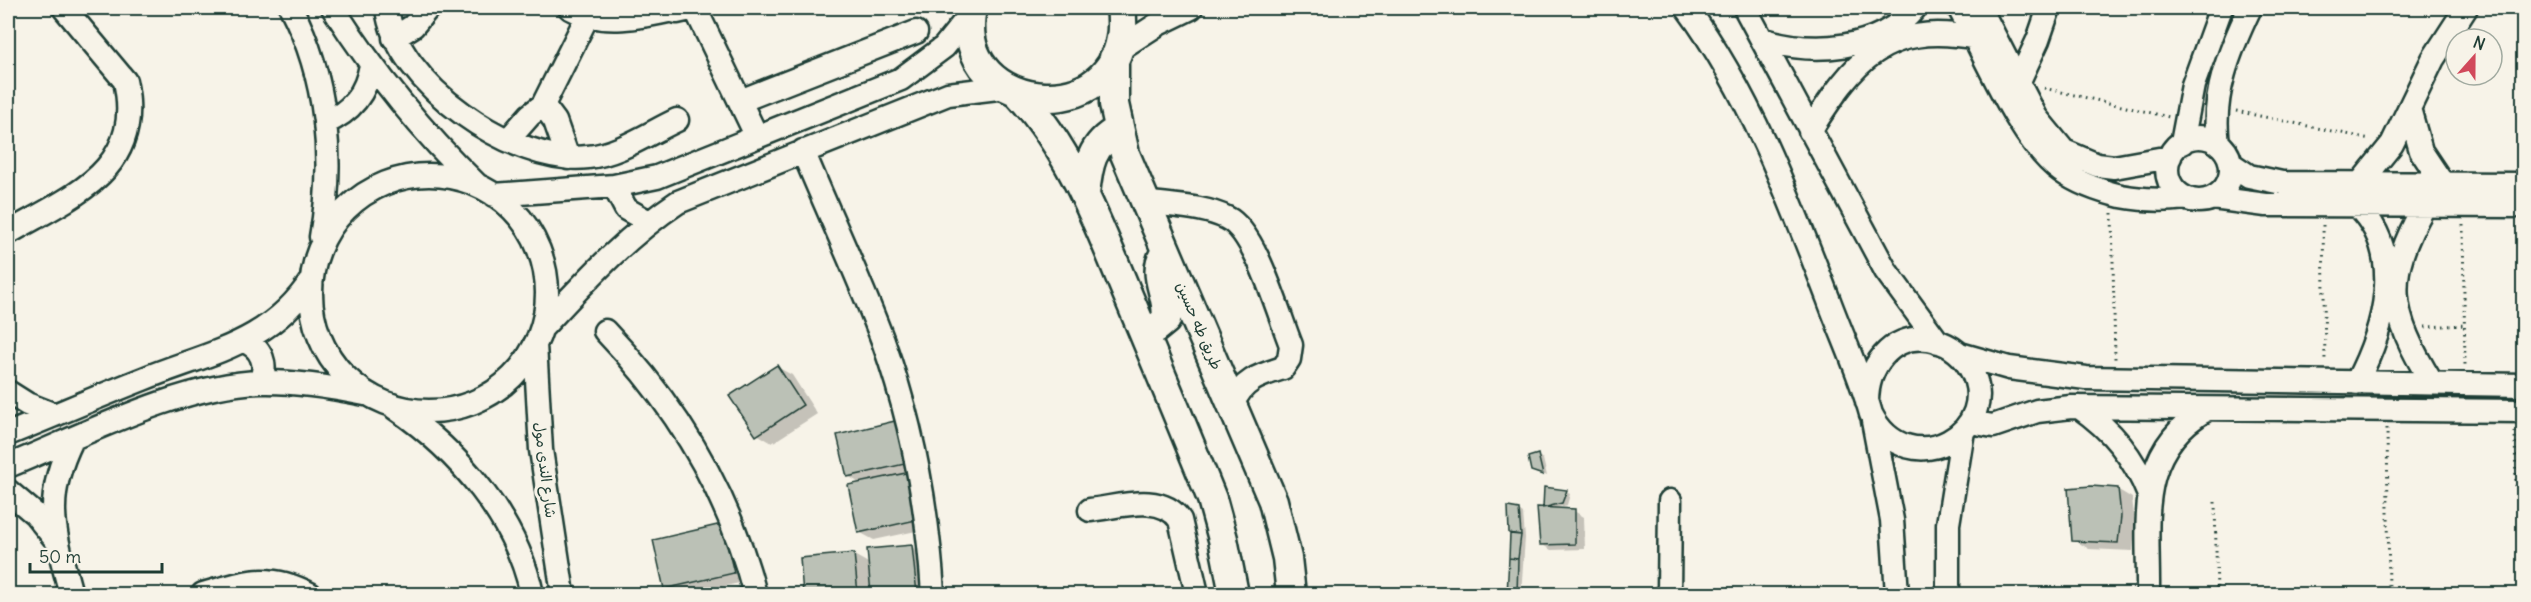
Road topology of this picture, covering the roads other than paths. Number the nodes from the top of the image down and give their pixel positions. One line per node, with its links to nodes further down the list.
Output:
1 (64, 8): 58 (street)
2 (291, 8): 36 (street)
3 (333, 8): 27 (street)
4 (389, 8): 22 (street)
5 (428, 8): 22 (street)
6 (1121, 8): 26 (main road, طريق طه حسين)
7 (1191, 8): 26 (street)
8 (1687, 8): 78 (street)
9 (1745, 8): 24 (street)
10 (1915, 8): 25 (street)
11 (1959, 8): 23 (street)
12 (1980, 8): 28 (street)
13 (2049, 8): 28 (street)
14 (2221, 8): 41 (street)
15 (2250, 8): 42 (street)
16 (2464, 8): 33 (street)
17 (663, 9): 20 (street); 31 (street)
18 (579, 11): 20 (street); 32 (street)
19 (971, 11): 29 (street); 30 (main road)
20 (619, 13)
21 (916, 32): 31 (street)
22 (394, 38): 40 (street)
23 (1976, 38): 25 (street); 52 (street)
24 (1762, 39): 25 (street); 38 (street)
25 (1876, 42): 38 (street)
26 (1116, 54): 30 (main road); 37 (main road, طريق طه حسين)
27 (371, 65): 36 (street); 49 (street)
28 (2018, 83): 41 (street)
29 (880, 89): 34 (street); 39 (street)
30 (1012, 90): 34 (street); 50 (main road)
31 (740, 101): 39 (street)
32 (543, 105): 40 (street); 44 (street)
33 (2410, 112): 46 (street); 51 (street)
34 (891, 116): 43 (street)
35 (677, 120): 44 (street)
36 (325, 123): 59 (street)
37 (1118, 130): 50 (main road); 54 (main road, طريق طه حسين)
38 (1810, 131): 67 (street)
39 (757, 137): 48 (street)
40 (508, 140): 44 (street)
41 (2179, 140): 42 (street); 52 (street)
42 (2218, 143): 45 (street)
43 (803, 152): 57 (street); 98 (street)
44 (568, 158)
45 (2231, 164): 51 (street); 53 (street)
46 (2443, 184): 47 (street); 51 (street)
47 (2523, 184)
48 (614, 186): 49 (street); 57 (street)
49 (487, 191): 59 (street); 65 (street, شارع الندى مول)
50 (1085, 194): 63 (main road)
51 (2357, 195): 53 (street); 55 (street); 62 (street)
52 (2185, 198): 53 (street)
53 (2213, 198)
54 (1145, 202): 60 (main road, طريق طه حسين); 76 (street)
55 (2425, 205): 56 (street); 62 (street)
56 (2523, 206)
57 (649, 222): 65 (street)
58 (8, 233)
59 (319, 246): 61 (street)
60 (1167, 251): 63 (main road); 76 (main road, طريق طه حسين)
61 (312, 279): 66 (street); 75 (street)
62 (2391, 290): 71 (street); 72 (street)
63 (1139, 322): 100 (main road)
64 (605, 331): 97 (street)
65 (538, 336): 75 (street); 96 (street, شارع الندى مول)
66 (244, 341): 70 (street); 82 (street)
67 (1938, 342): 68 (street); 78 (street)
68 (1960, 354): 69 (street); 83 (street)
69 (2256, 381): 71 (street); 80 (street)
70 (260, 382): 75 (street); 85 (street)
71 (2356, 383): 72 (street)
72 (2432, 383): 73 (street)
73 (2523, 385)
74 (8, 392): 82 (street)
75 (378, 399): 95 (street)
76 (1233, 404): 101 (main road, طريق طه حسين)
77 (2079, 407): 79 (street); 83 (street); 88 (street)
78 (1869, 408): 83 (street); 103 (street)
79 (2207, 409): 80 (street); 88 (street)
80 (2255, 409): 81 (street)
81 (2519, 411)
82 (55, 415): 84 (street)
83 (1966, 426): 104 (street)
84 (8, 434)
85 (72, 440): 86 (street); 91 (street)
86 (8, 466)
87 (8, 491): 91 (street)
88 (2149, 495): 105 (street)
89 (1670, 501): 102 (street)
90 (1090, 510): 99 (street)
91 (56, 540): 92 (street)
92 (75, 593)
93 (203, 594): 94 (street)
94 (310, 594)
95 (532, 594)
96 (563, 594)
97 (754, 594)
98 (933, 594)
99 (1197, 594)
100 (1234, 594)
101 (1291, 594)
102 (1669, 594)
103 (1898, 594)
104 (1948, 594)
105 (2148, 594)

